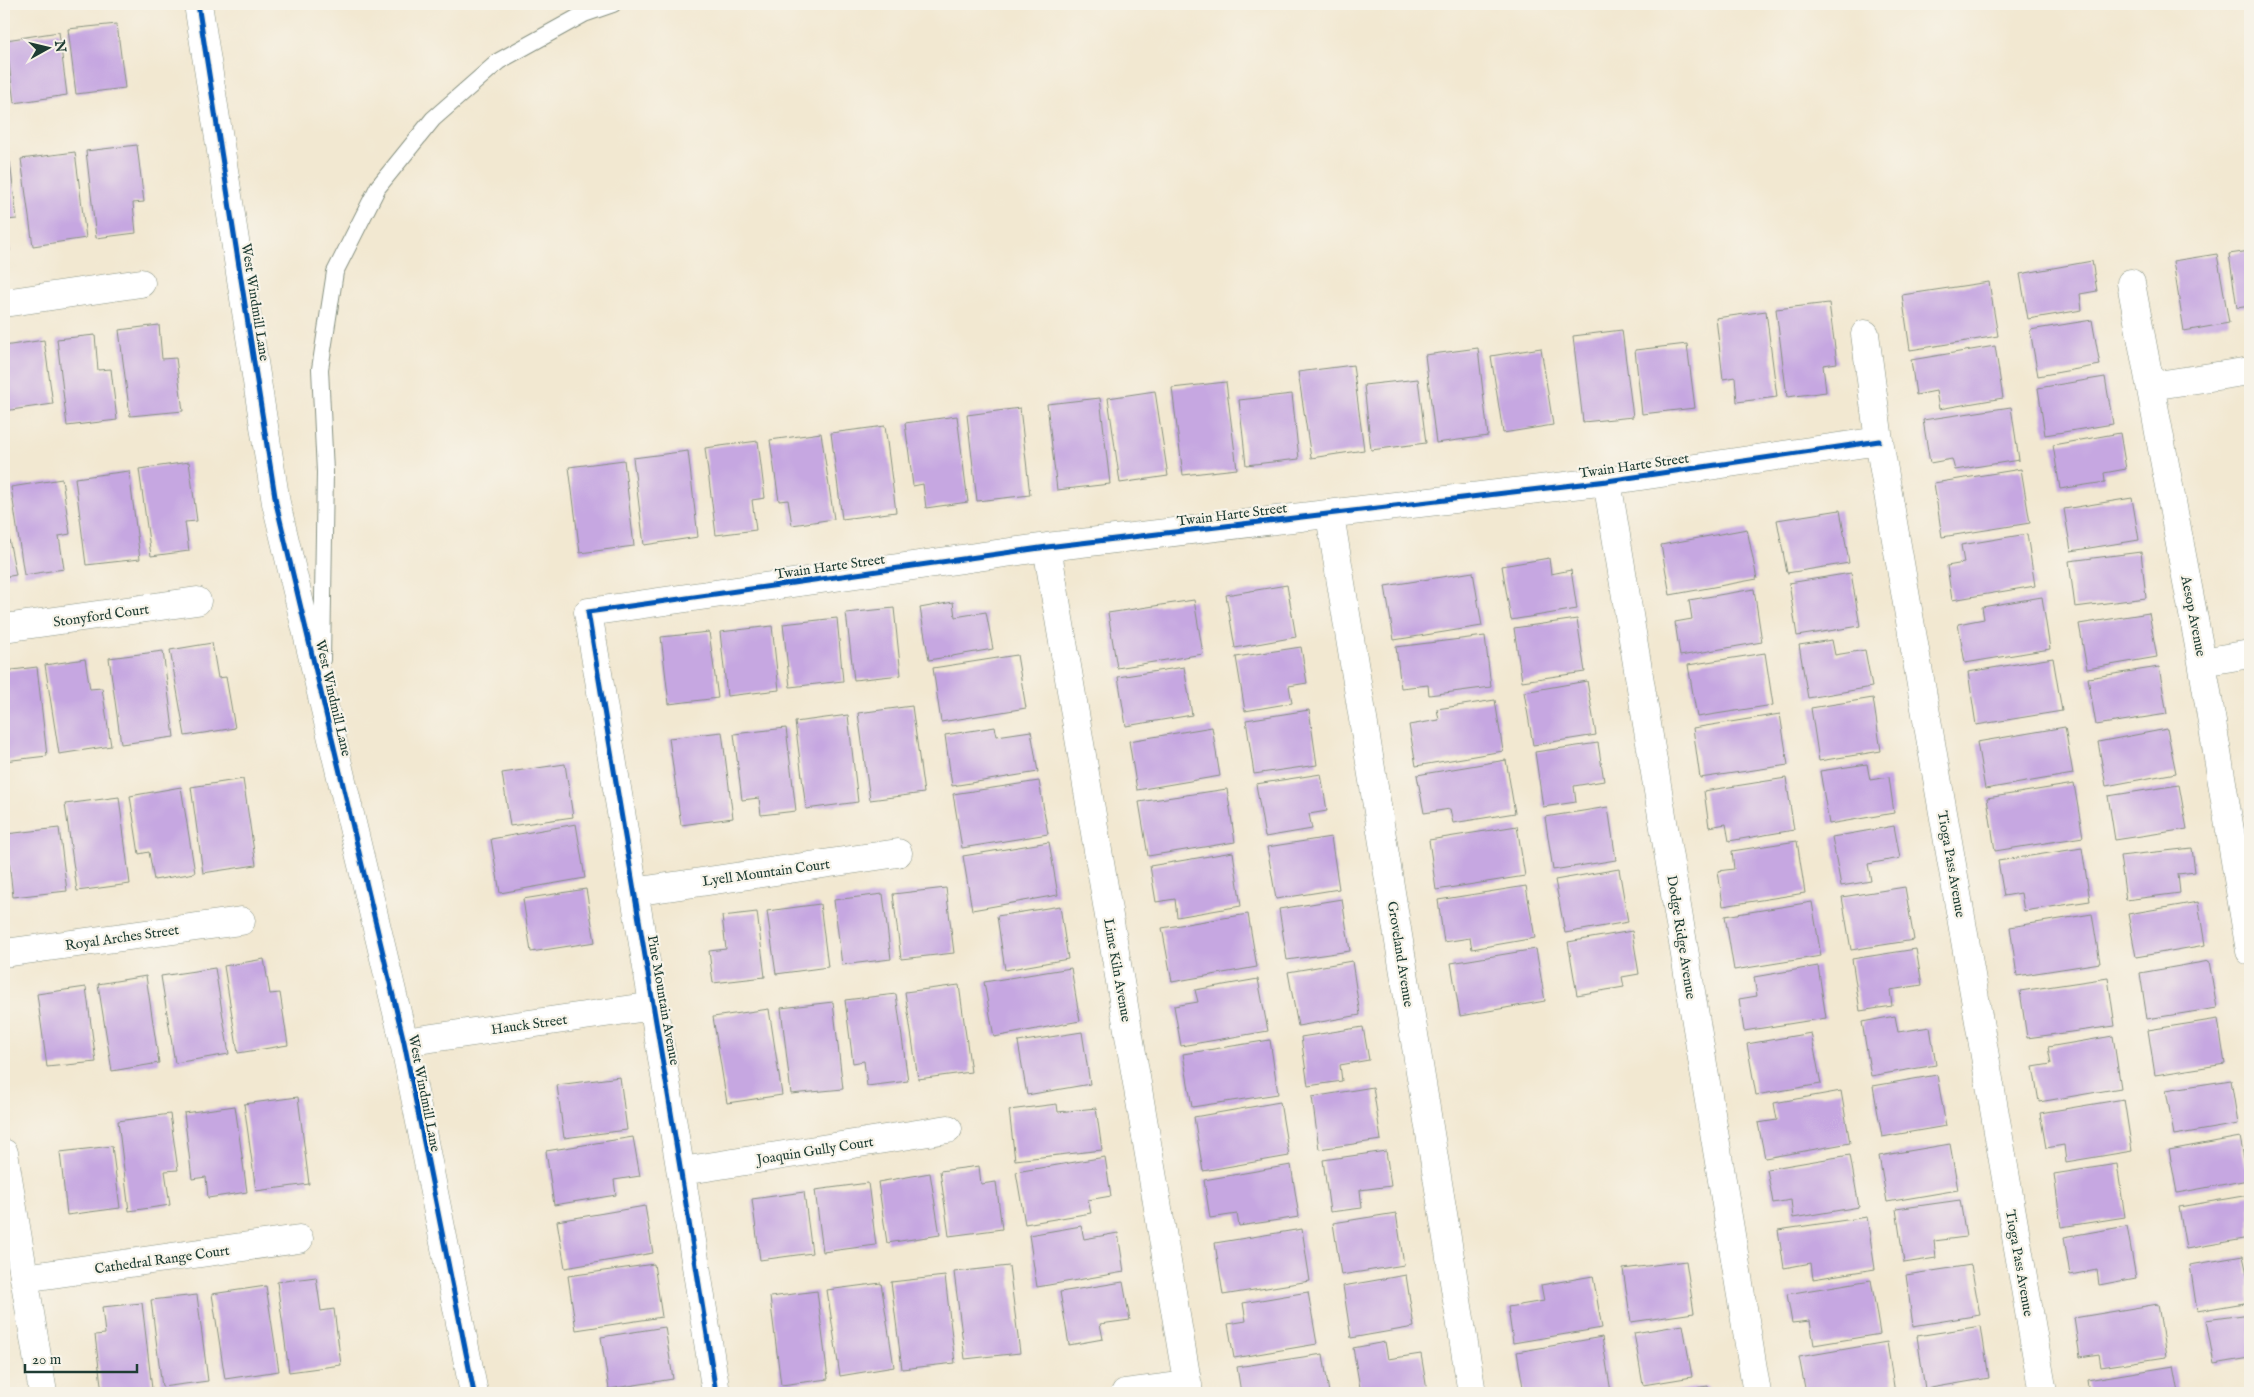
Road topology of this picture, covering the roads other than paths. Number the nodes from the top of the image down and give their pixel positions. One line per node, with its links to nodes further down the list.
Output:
1 (198, 4): 18 (street, West Windmill Lane)
2 (613, 4): 18 (lane)
3 (141, 283): 5 (street)
4 (2131, 283): 8 (street, Aesop Avenue)
5 (4, 303)
6 (1865, 334): 9 (street, Tioga Pass Avenue)
7 (2250, 372): 8 (street)
8 (2151, 386): 17 (street, Aesop Avenue)
9 (1879, 441): 10 (street, Twain Harte Street); 38 (street, Tioga Pass Avenue)
10 (1607, 481): 11 (street, Twain Harte Street); 37 (street, Dodge Ridge Avenue)
11 (1330, 514): 12 (street, Twain Harte Street); 36 (street, Groveland Avenue)
12 (1047, 547): 14 (street, Twain Harte Street); 31 (street, Lime Kiln Avenue)
13 (197, 601): 15 (street, Stonyford Court)
14 (588, 612): 20 (street, Pine Mountain Avenue)
15 (4, 628)
16 (2250, 654): 17 (street)
17 (2202, 662): 22 (street, Aesop Avenue)
18 (321, 692): 25 (street, West Windmill Lane)
19 (898, 853): 20 (street, Lyell Mountain Court)
20 (633, 892): 24 (street, Pine Mountain Avenue)
21 (240, 922): 23 (street, Royal Arches Street)
22 (2250, 951)
23 (4, 953)
24 (654, 1006): 25 (street, Hauck Street); 28 (street, Pine Mountain Avenue)
25 (404, 1042): 33 (street, West Windmill Lane)
26 (948, 1129): 28 (street, Joaquin Gully Court)
27 (4, 1153): 30 (street)
28 (682, 1171): 34 (street, Pine Mountain Avenue)
29 (299, 1239): 30 (street, Cathedral Range Court)
30 (24, 1278): 32 (street)
31 (1188, 1389): 35 (street)
32 (43, 1393)
33 (474, 1393)
34 (716, 1393)
35 (1125, 1393)
36 (1472, 1393)
37 (1756, 1393)
38 (2043, 1393)

